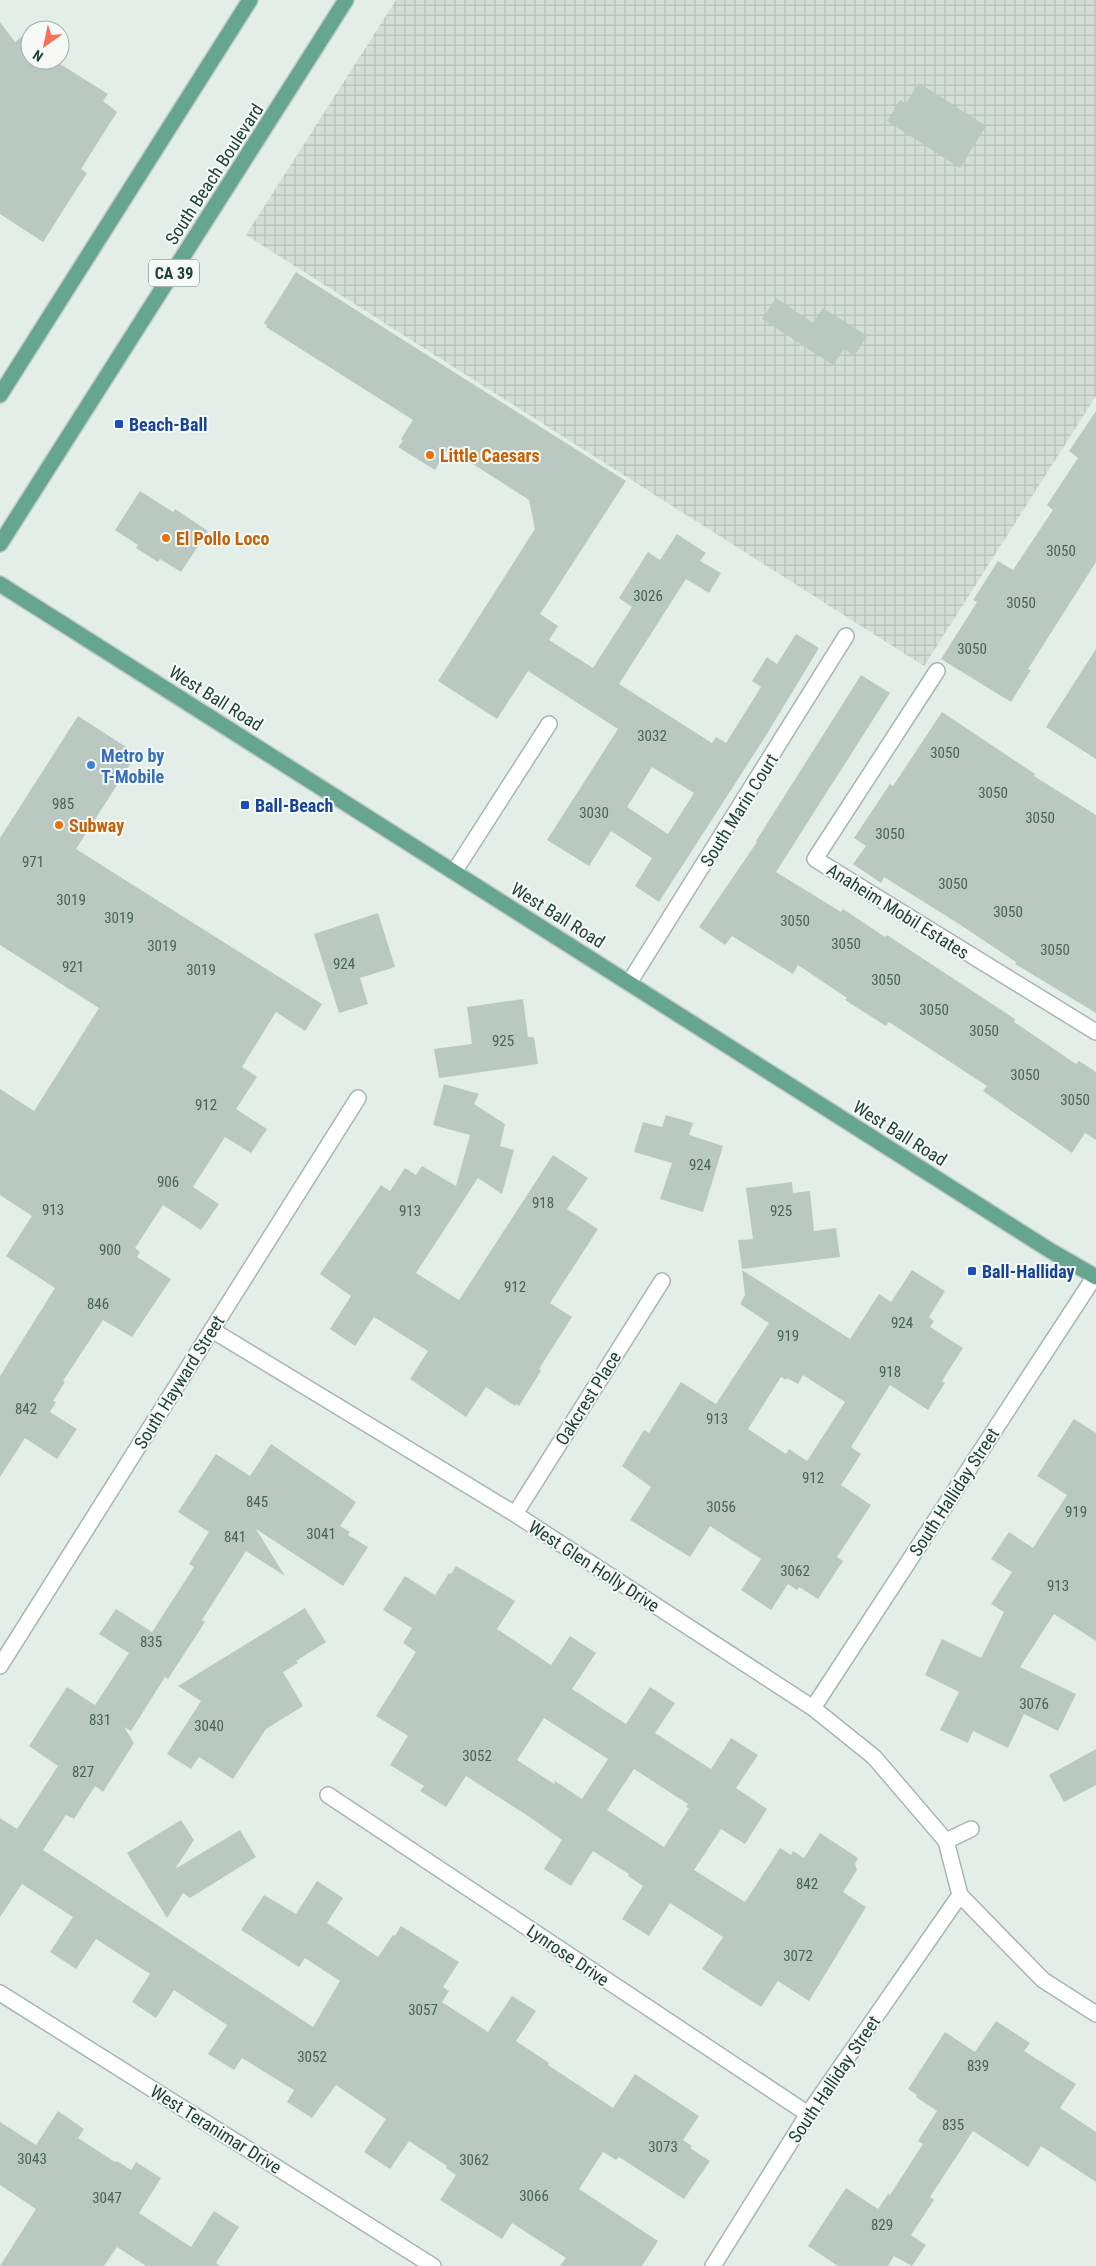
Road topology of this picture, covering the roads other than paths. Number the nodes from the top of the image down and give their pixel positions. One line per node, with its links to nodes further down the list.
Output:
1 (250, 0): 3 (main road)
2 (346, 0): 4 (main road, South Beach Boulevard / CA 39)
3 (0, 394)
4 (0, 544)
5 (0, 584): 9 (main road, West Ball Road)
6 (846, 636): 10 (street, South Marin Court)
7 (937, 671): 11 (street, Anaheim Mobil Estates)
8 (549, 724): 9 (street)
9 (454, 872): 10 (main road, West Ball Road)
10 (629, 983): 13 (main road, West Ball Road)
11 (1096, 1032)
12 (358, 1098): 15 (street, South Hayward Street)
13 (1095, 1277): 18 (street, South Halliday Street)
14 (662, 1281): 16 (street, Oakcrest Place)
15 (212, 1330): 16 (street, West Glen Holly Drive); 17 (street, South Hayward Street)
16 (515, 1514): 18 (street, West Glen Holly Drive)
17 (0, 1666)
18 (812, 1708): 21 (street, West Glen Holly Drive)
19 (328, 1795): 25 (street, Lynrose Drive)
20 (971, 1829): 21 (street)
21 (946, 1841): 22 (street, West Glen Holly Drive)
22 (960, 1895): 24 (street, West Glen Holly Drive); 25 (street, South Halliday Street)
23 (0, 1993): 26 (street, West Teranimar Drive)
24 (1096, 2014)
25 (808, 2114): 27 (street, South Halliday Street)
26 (433, 2266)
27 (714, 2266)

